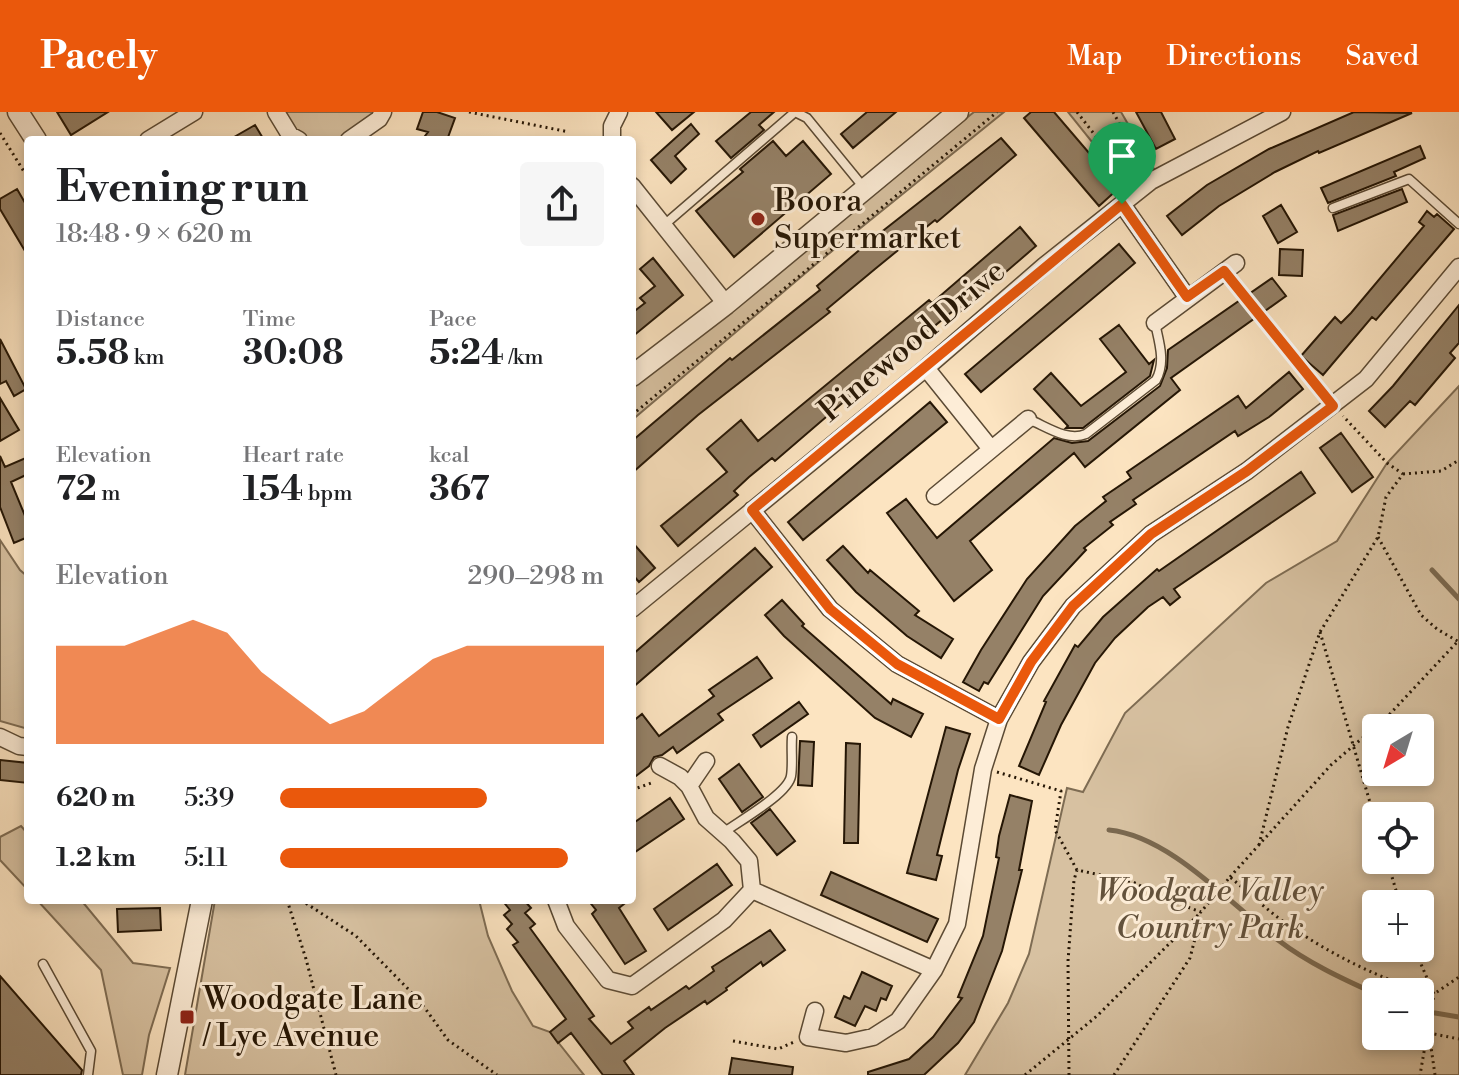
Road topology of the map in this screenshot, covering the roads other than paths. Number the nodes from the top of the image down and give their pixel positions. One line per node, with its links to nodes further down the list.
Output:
1 (18, 112): 8 (street)
2 (194, 112): 9 (street)
3 (276, 112): 10 (street)
4 (383, 112): 11 (street)
5 (619, 112): 12 (street)
6 (958, 112): 13 (street)
7 (1282, 112): 15 (street, Pinewood Drive)
8 (33, 136)
9 (155, 136)
10 (292, 136)
11 (355, 136)
12 (612, 136)
13 (865, 189): 18 (lane); 22 (street)
14 (636, 191): 18 (street)
15 (1122, 204): 21 (street); 24 (street, Pinewood Drive)
16 (1333, 208): 17 (lane)
17 (1459, 224)
18 (664, 225): 22 (street)
19 (1230, 267): 21 (street)
20 (1459, 267): 31 (street)
21 (1187, 297): 23 (street)
22 (726, 304): 25 (street)
23 (1155, 323): 26 (lane)
24 (926, 368): 27 (street); 29 (street, Pinewood Drive)
25 (636, 373)
26 (1028, 419): 27 (street)
27 (991, 449): 28 (street)
28 (935, 496)
29 (752, 510): 30 (street, Pinewood Drive); 31 (street)
30 (636, 606)
31 (999, 719): 43 (street)
32 (0, 737): 34 (street)
33 (792, 737): 38 (lane)
34 (24, 747)
35 (706, 761): 37 (street)
36 (660, 766): 37 (street)
37 (689, 786): 38 (street)
38 (723, 833): 39 (street)
39 (752, 890): 41 (street); 43 (street)
40 (201, 904): 46 (street)
41 (558, 904)
42 (43, 964): 45 (lane)
43 (934, 970): 44 (street)
44 (815, 1011)
45 (88, 1075)
46 (167, 1075)

